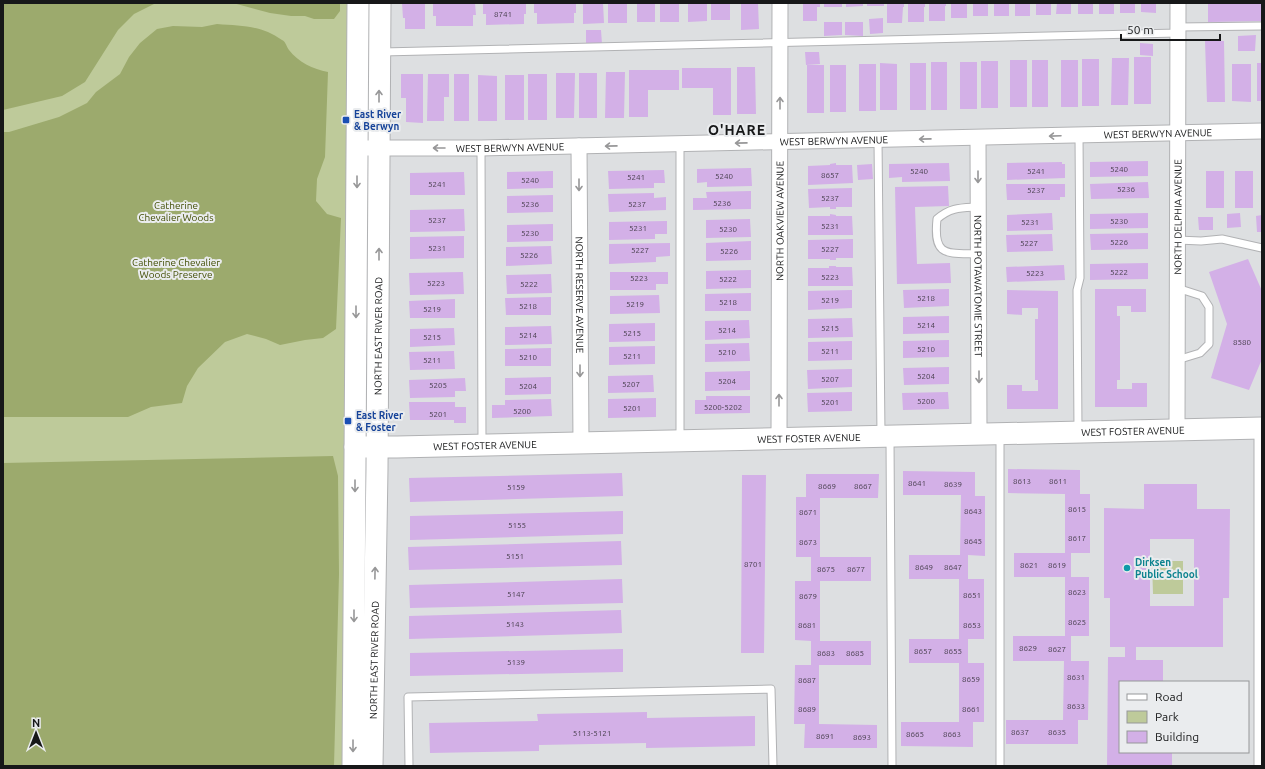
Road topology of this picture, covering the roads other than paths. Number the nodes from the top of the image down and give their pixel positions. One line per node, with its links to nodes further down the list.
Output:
1 (358, 3): 8 (main road, NORTH EAST RIVER ROAD)
2 (380, 3): 8 (main road, NORTH EAST RIVER ROAD)
3 (780, 3): 7 (street, NORTH OAKVIEW AVENUE)
4 (1178, 3): 6 (street, NORTH DELPHIA AVENUE)
5 (1262, 26): 6 (lane)
6 (1178, 30): 7 (lane); 10 (street, NORTH DELPHIA AVENUE)
7 (780, 42): 8 (lane); 14 (street, NORTH OAKVIEW AVENUE, one-way to 7)
8 (368, 52): 17 (main road, NORTH EAST RIVER ROAD); 18 (main road, NORTH EAST RIVER ROAD, one-way to 8)
9 (1262, 132): 10 (street, WEST BERWYN AVENUE)
10 (1178, 133): 11 (street, WEST BERWYN AVENUE); 21 (street, NORTH DELPHIA AVENUE)
11 (1079, 135): 12 (street, WEST BERWYN AVENUE, one-way to 12); 28 (lane)
12 (978, 138): 13 (street, WEST BERWYN AVENUE, one-way to 13); 20 (street, NORTH POTAWATOMIE STREET, one-way to 20)
13 (878, 140): 14 (street, WEST BERWYN AVENUE); 31 (lane)
14 (780, 142): 15 (street, WEST BERWYN AVENUE, one-way to 15); 32 (street, NORTH OAKVIEW AVENUE, one-way to 14)
15 (680, 144): 16 (street, WEST BERWYN AVENUE, one-way to 16); 33 (lane)
16 (579, 146): 19 (street, WEST BERWYN AVENUE); 34 (street, NORTH RESERVE AVENUE, one-way to 34)
17 (357, 148): 18 (street, WEST BERWYN AVENUE); 36 (main road, NORTH EAST RIVER ROAD, one-way to 36)
18 (379, 148): 19 (street, WEST BERWYN AVENUE, one-way to 18); 37 (main road, NORTH EAST RIVER ROAD, one-way to 18)
19 (481, 148): 35 (lane)
20 (978, 207): 23 (street, NORTH POTAWATOMIE STREET); 23 (lane)
21 (1177, 240): 22 (lane); 24 (street, NORTH DELPHIA AVENUE)
22 (1262, 248)
23 (978, 254): 30 (street, NORTH POTAWATOMIE STREET, one-way to 30)
24 (1177, 288): 25 (street, NORTH DELPHIA AVENUE); 25 (lane)
25 (1177, 360): 27 (street, NORTH DELPHIA AVENUE)
26 (1262, 428): 27 (main road, WEST FOSTER AVENUE); 38 (street)
27 (1177, 430): 28 (main road, WEST FOSTER AVENUE)
28 (1078, 432): 29 (main road, WEST FOSTER AVENUE)
29 (1000, 434): 30 (main road, WEST FOSTER AVENUE); 45 (lane)
30 (979, 435): 31 (main road, WEST FOSTER AVENUE)
31 (886, 436): 32 (main road, WEST FOSTER AVENUE); 44 (lane)
32 (779, 439): 33 (main road, WEST FOSTER AVENUE)
33 (680, 441): 34 (main road, WEST FOSTER AVENUE)
34 (581, 443): 35 (main road, WEST FOSTER AVENUE)
35 (482, 445): 37 (main road, WEST FOSTER AVENUE)
36 (355, 447): 37 (main road, WEST FOSTER AVENUE); 40 (main road, NORTH EAST RIVER ROAD, one-way to 40)
37 (377, 447): 41 (main road, NORTH EAST RIVER ROAD, one-way to 37)
38 (1262, 590): 39 (street)
39 (1262, 749): 46 (street)
40 (353, 766)
41 (372, 766)
42 (409, 766): 43 (lane)
43 (773, 766)
44 (892, 766)
45 (1000, 766)
46 (1262, 766)

